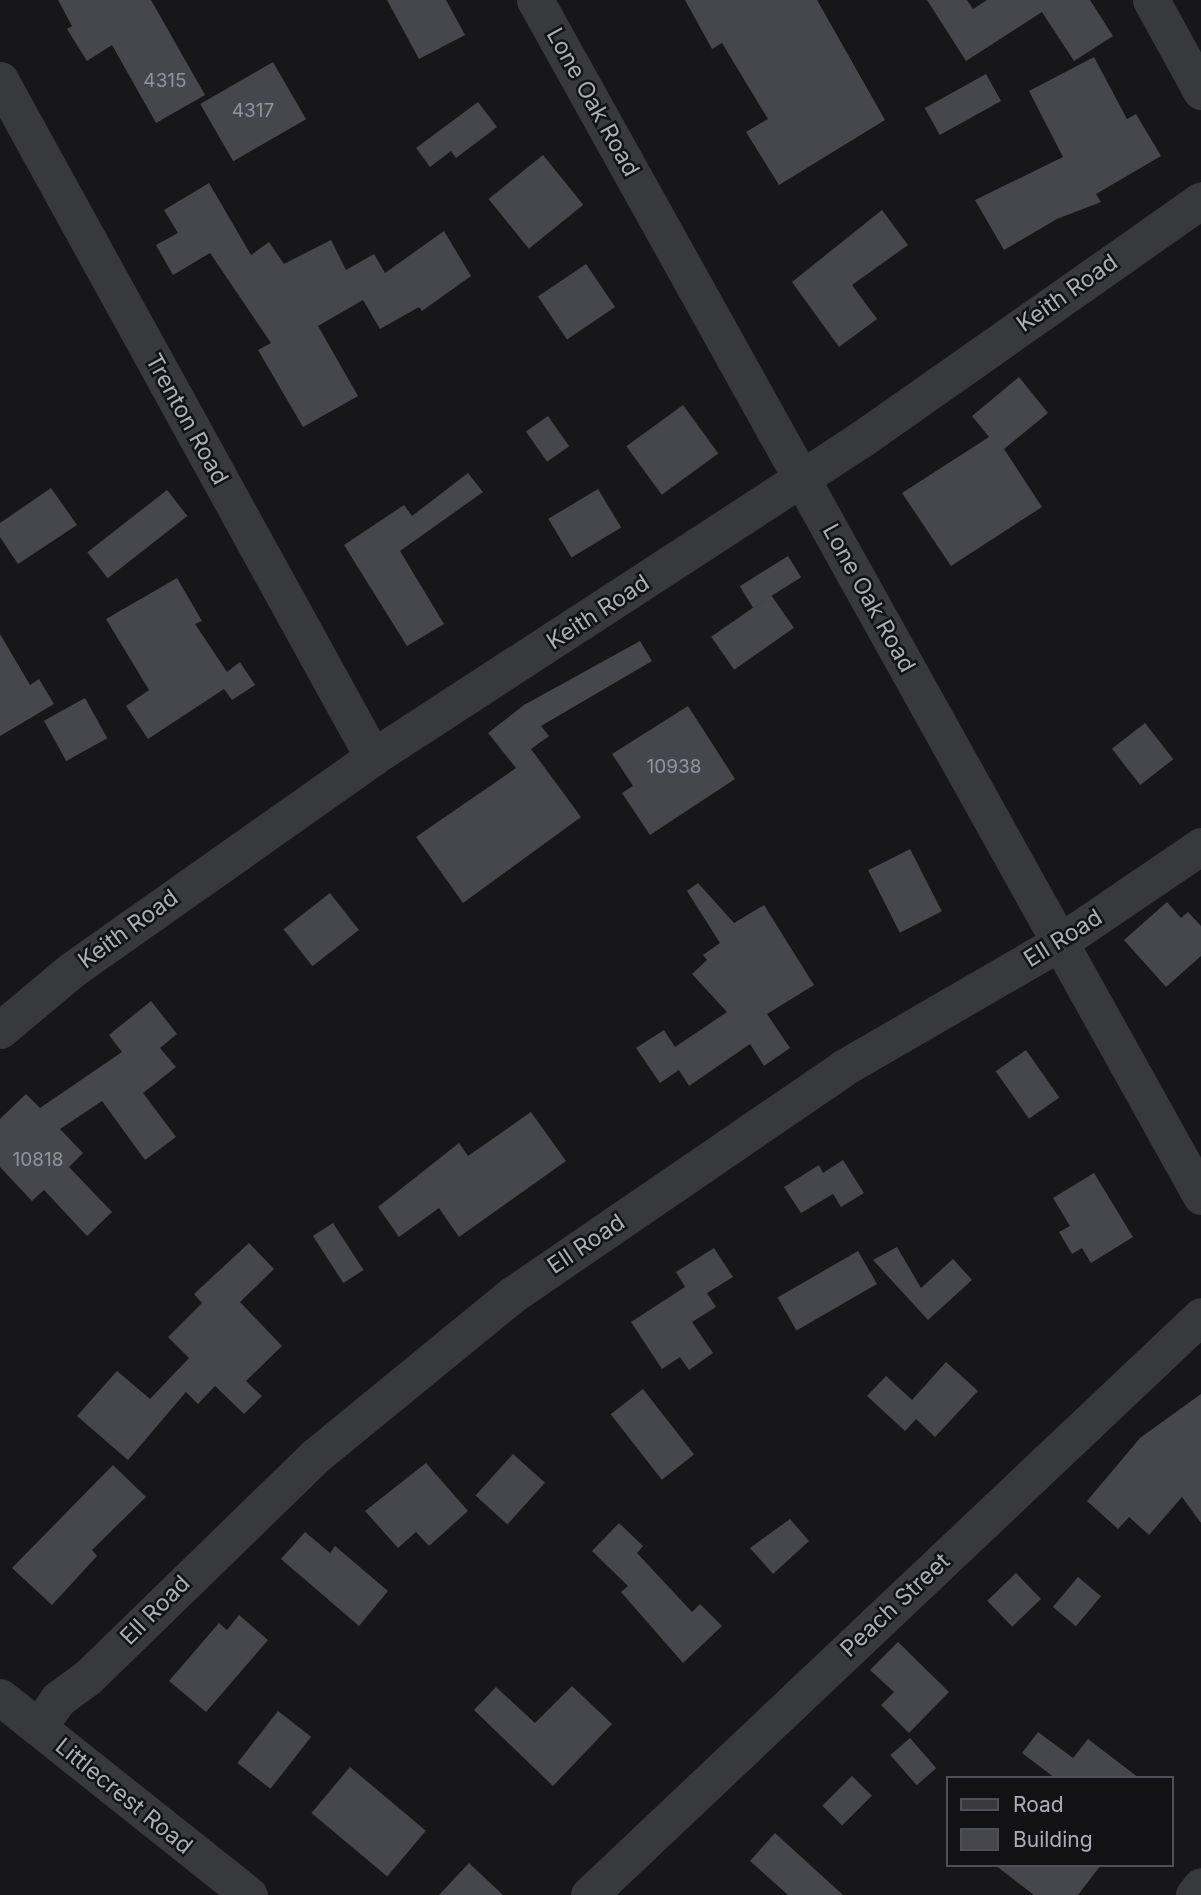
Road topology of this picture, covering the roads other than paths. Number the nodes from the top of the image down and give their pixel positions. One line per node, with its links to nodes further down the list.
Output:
1 (536, 0): 6 (street, Lone Oak Road)
2 (1151, 0): 4 (street)
3 (0, 80): 7 (street, Trenton Road)
4 (1201, 90)
5 (1201, 200): 6 (street, Keith Road)
6 (802, 478): 7 (street, Keith Road); 9 (street, Lone Oak Road)
7 (373, 757): 10 (street, Keith Road)
8 (1201, 846): 9 (street, Ell Road)
9 (1060, 942): 11 (street, Lone Oak Road); 14 (street, Ell Road)
10 (0, 1030)
11 (1201, 1196)
12 (1201, 1316): 17 (street, Peach Street)
13 (0, 1697): 14 (street, Littlecrest Road)
14 (38, 1727): 16 (street, Littlecrest Road)
15 (1201, 1886): 18 (street)
16 (249, 1895)
17 (589, 1895)
18 (1194, 1895)

